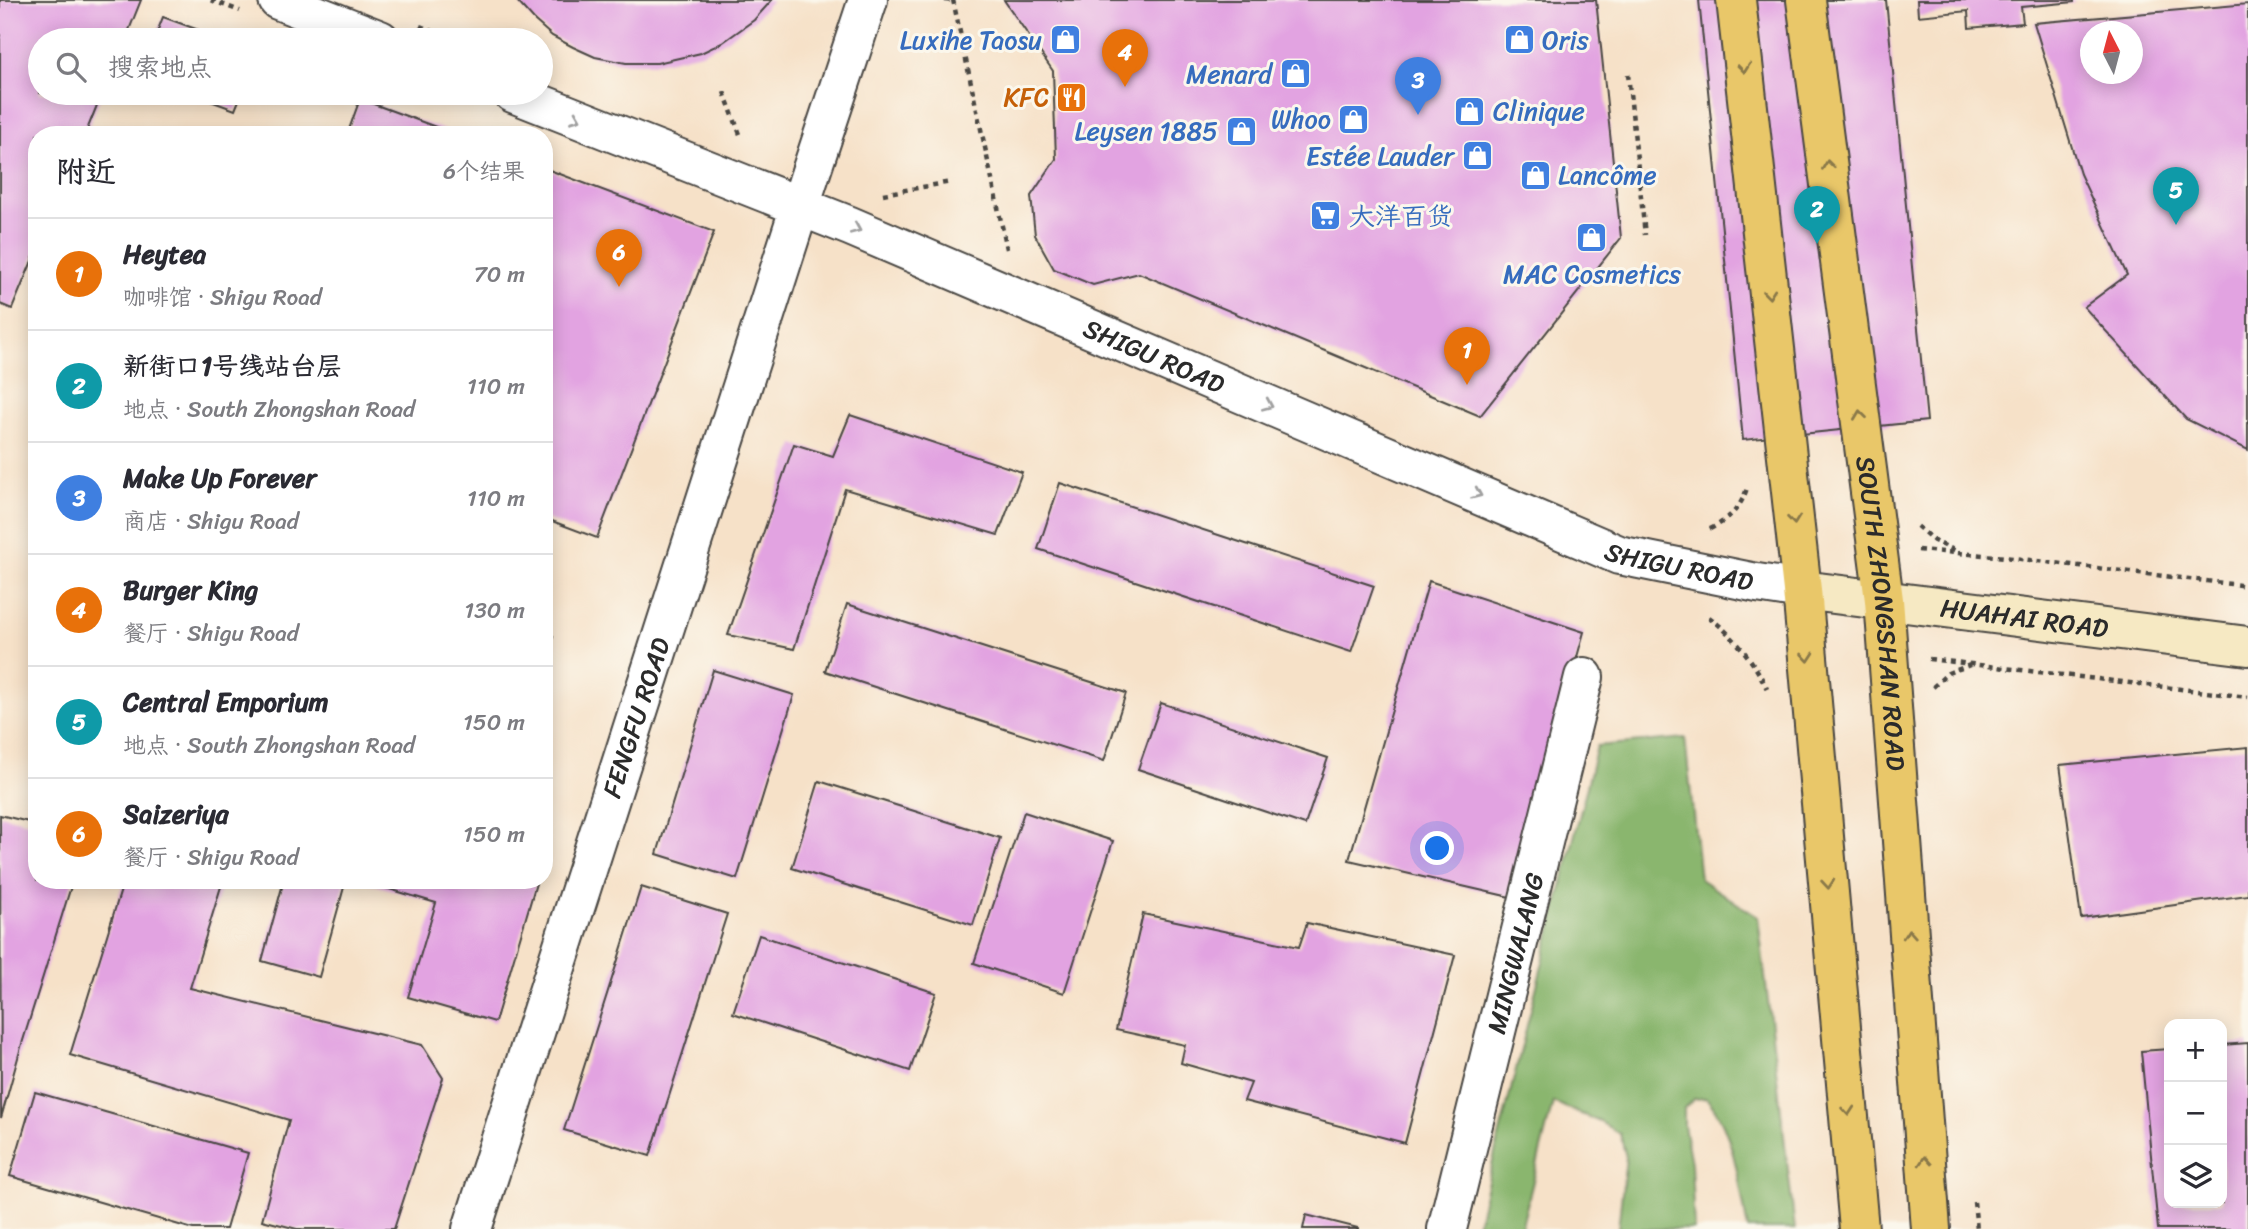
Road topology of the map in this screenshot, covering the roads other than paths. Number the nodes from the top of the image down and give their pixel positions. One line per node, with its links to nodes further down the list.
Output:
1 (278, 0): 5 (street)
2 (868, 0): 7 (street, FENGFU ROAD)
3 (1736, 0): 8 (main road, one-way to 8)
4 (1806, 0): 9 (main road, SOUTH ZHONGSHAN ROAD, one-way to 4)
5 (349, 28)
6 (543, 105): 7 (street, SHIGU ROAD, one-way to 7)
7 (800, 206): 8 (street, SHIGU ROAD, one-way to 8); 12 (street, FENGFU ROAD)
8 (1802, 590): 9 (main road, HUAHAI ROAD); 14 (main road, one-way to 14)
9 (1884, 600): 10 (main road, HUAHAI ROAD); 15 (main road, SOUTH ZHONGSHAN ROAD, one-way to 9)
10 (2248, 646)
11 (1584, 677): 13 (street, MINGWALANG)
12 (471, 1229)
13 (1447, 1229)
14 (1859, 1229)
15 (1931, 1229)

